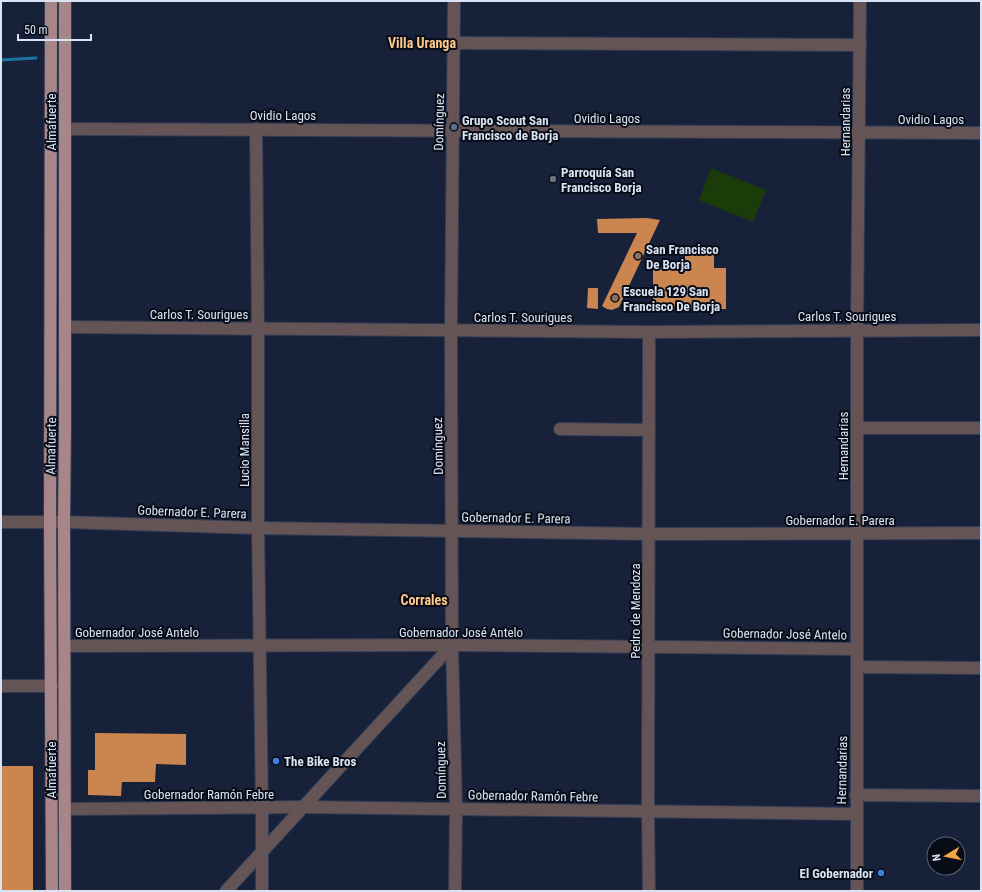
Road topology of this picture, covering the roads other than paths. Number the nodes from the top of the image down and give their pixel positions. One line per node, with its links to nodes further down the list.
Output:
1 (51, 1): 23 (main road, Almafuerte)
2 (65, 1): 7 (main road, Almafuerte)
3 (454, 1): 5 (street, Domínguez)
4 (860, 1): 6 (street, Hernandarias)
5 (454, 44): 6 (street); 9 (street, Domínguez)
6 (860, 45): 10 (street, Hernandarias)
7 (65, 129): 8 (street, Ovidio Lagos); 12 (main road, Almafuerte)
8 (256, 129): 9 (street, Ovidio Lagos); 13 (street, Lucio Mansilla)
9 (453, 130): 10 (street, Ovidio Lagos); 14 (street, Domínguez)
10 (859, 133): 11 (street, Ovidio Lagos); 15 (street, Hernandarias)
11 (981, 133)
12 (65, 327): 13 (street, Carlos T. Sourigues); 24 (main road, Almafuerte)
13 (258, 328): 14 (street, Carlos T. Sourigues); 25 (street, Lucio Mansilla)
14 (450, 330): 17 (street, Carlos T. Sourigues); 26 (street, Domínguez)
15 (857, 330): 16 (street, Carlos T. Sourigues); 17 (street, Carlos T. Sourigues); 18 (street, Hernandarias)
16 (981, 330)
17 (649, 332): 21 (street, Pedro de Mendoza)
18 (857, 428): 19 (street); 29 (street, Hernandarias)
19 (981, 428)
20 (560, 430): 21 (street)
21 (649, 430): 28 (street, Pedro de Mendoza)
22 (1, 522): 23 (street, Gobernador E. Parera)
23 (50, 522): 24 (street, Gobernador E. Parera); 38 (main road, Almafuerte)
24 (64, 522): 25 (street, Gobernador E. Parera); 31 (main road, Almafuerte)
25 (258, 528): 26 (street, Gobernador E. Parera); 32 (street, Lucio Mansilla)
26 (452, 530): 28 (street, Gobernador E. Parera); 30 (street, Domínguez)
27 (981, 533): 29 (street, Gobernador E. Parera)
28 (649, 534): 29 (street, Gobernador E. Parera); 33 (street, Pedro de Mendoza)
29 (857, 534): 34 (street, Hernandarias)
30 (452, 645): 32 (street, Gobernador José Antelo); 33 (street, Gobernador José Antelo); 41 (street); 44 (street, Domínguez)
31 (65, 646): 32 (street, Gobernador José Antelo); 42 (main road, Almafuerte)
32 (260, 646): 43 (street, Lucio Mansilla)
33 (649, 646): 34 (street, Gobernador José Antelo); 45 (street, Pedro de Mendoza)
34 (857, 649): 35 (street, Hernandarias)
35 (858, 667): 36 (street); 39 (street, Hernandarias)
36 (981, 668)
37 (1, 686): 38 (street)
38 (52, 686): 48 (main road, Almafuerte)
39 (856, 795): 40 (street); 46 (street, Hernandarias)
40 (981, 796)
41 (302, 807): 43 (street, Gobernador Ramón Febre); 44 (street, Gobernador Ramón Febre); 47 (street)
42 (65, 808): 43 (street, Gobernador Ramón Febre); 49 (main road, Almafuerte)
43 (262, 808): 47 (street, Lucio Mansilla)
44 (456, 809): 45 (street, Gobernador Ramón Febre); 52 (street, Domínguez)
45 (648, 812): 46 (street, Gobernador Ramón Febre); 53 (street, Pedro de Mendoza)
46 (856, 814): 54 (street, Hernandarias)
47 (262, 851): 50 (street); 51 (street, Lucio Mansilla)
48 (52, 891)
49 (65, 891)
50 (226, 891)
51 (262, 891)
52 (455, 891)
53 (649, 891)
54 (856, 891)

